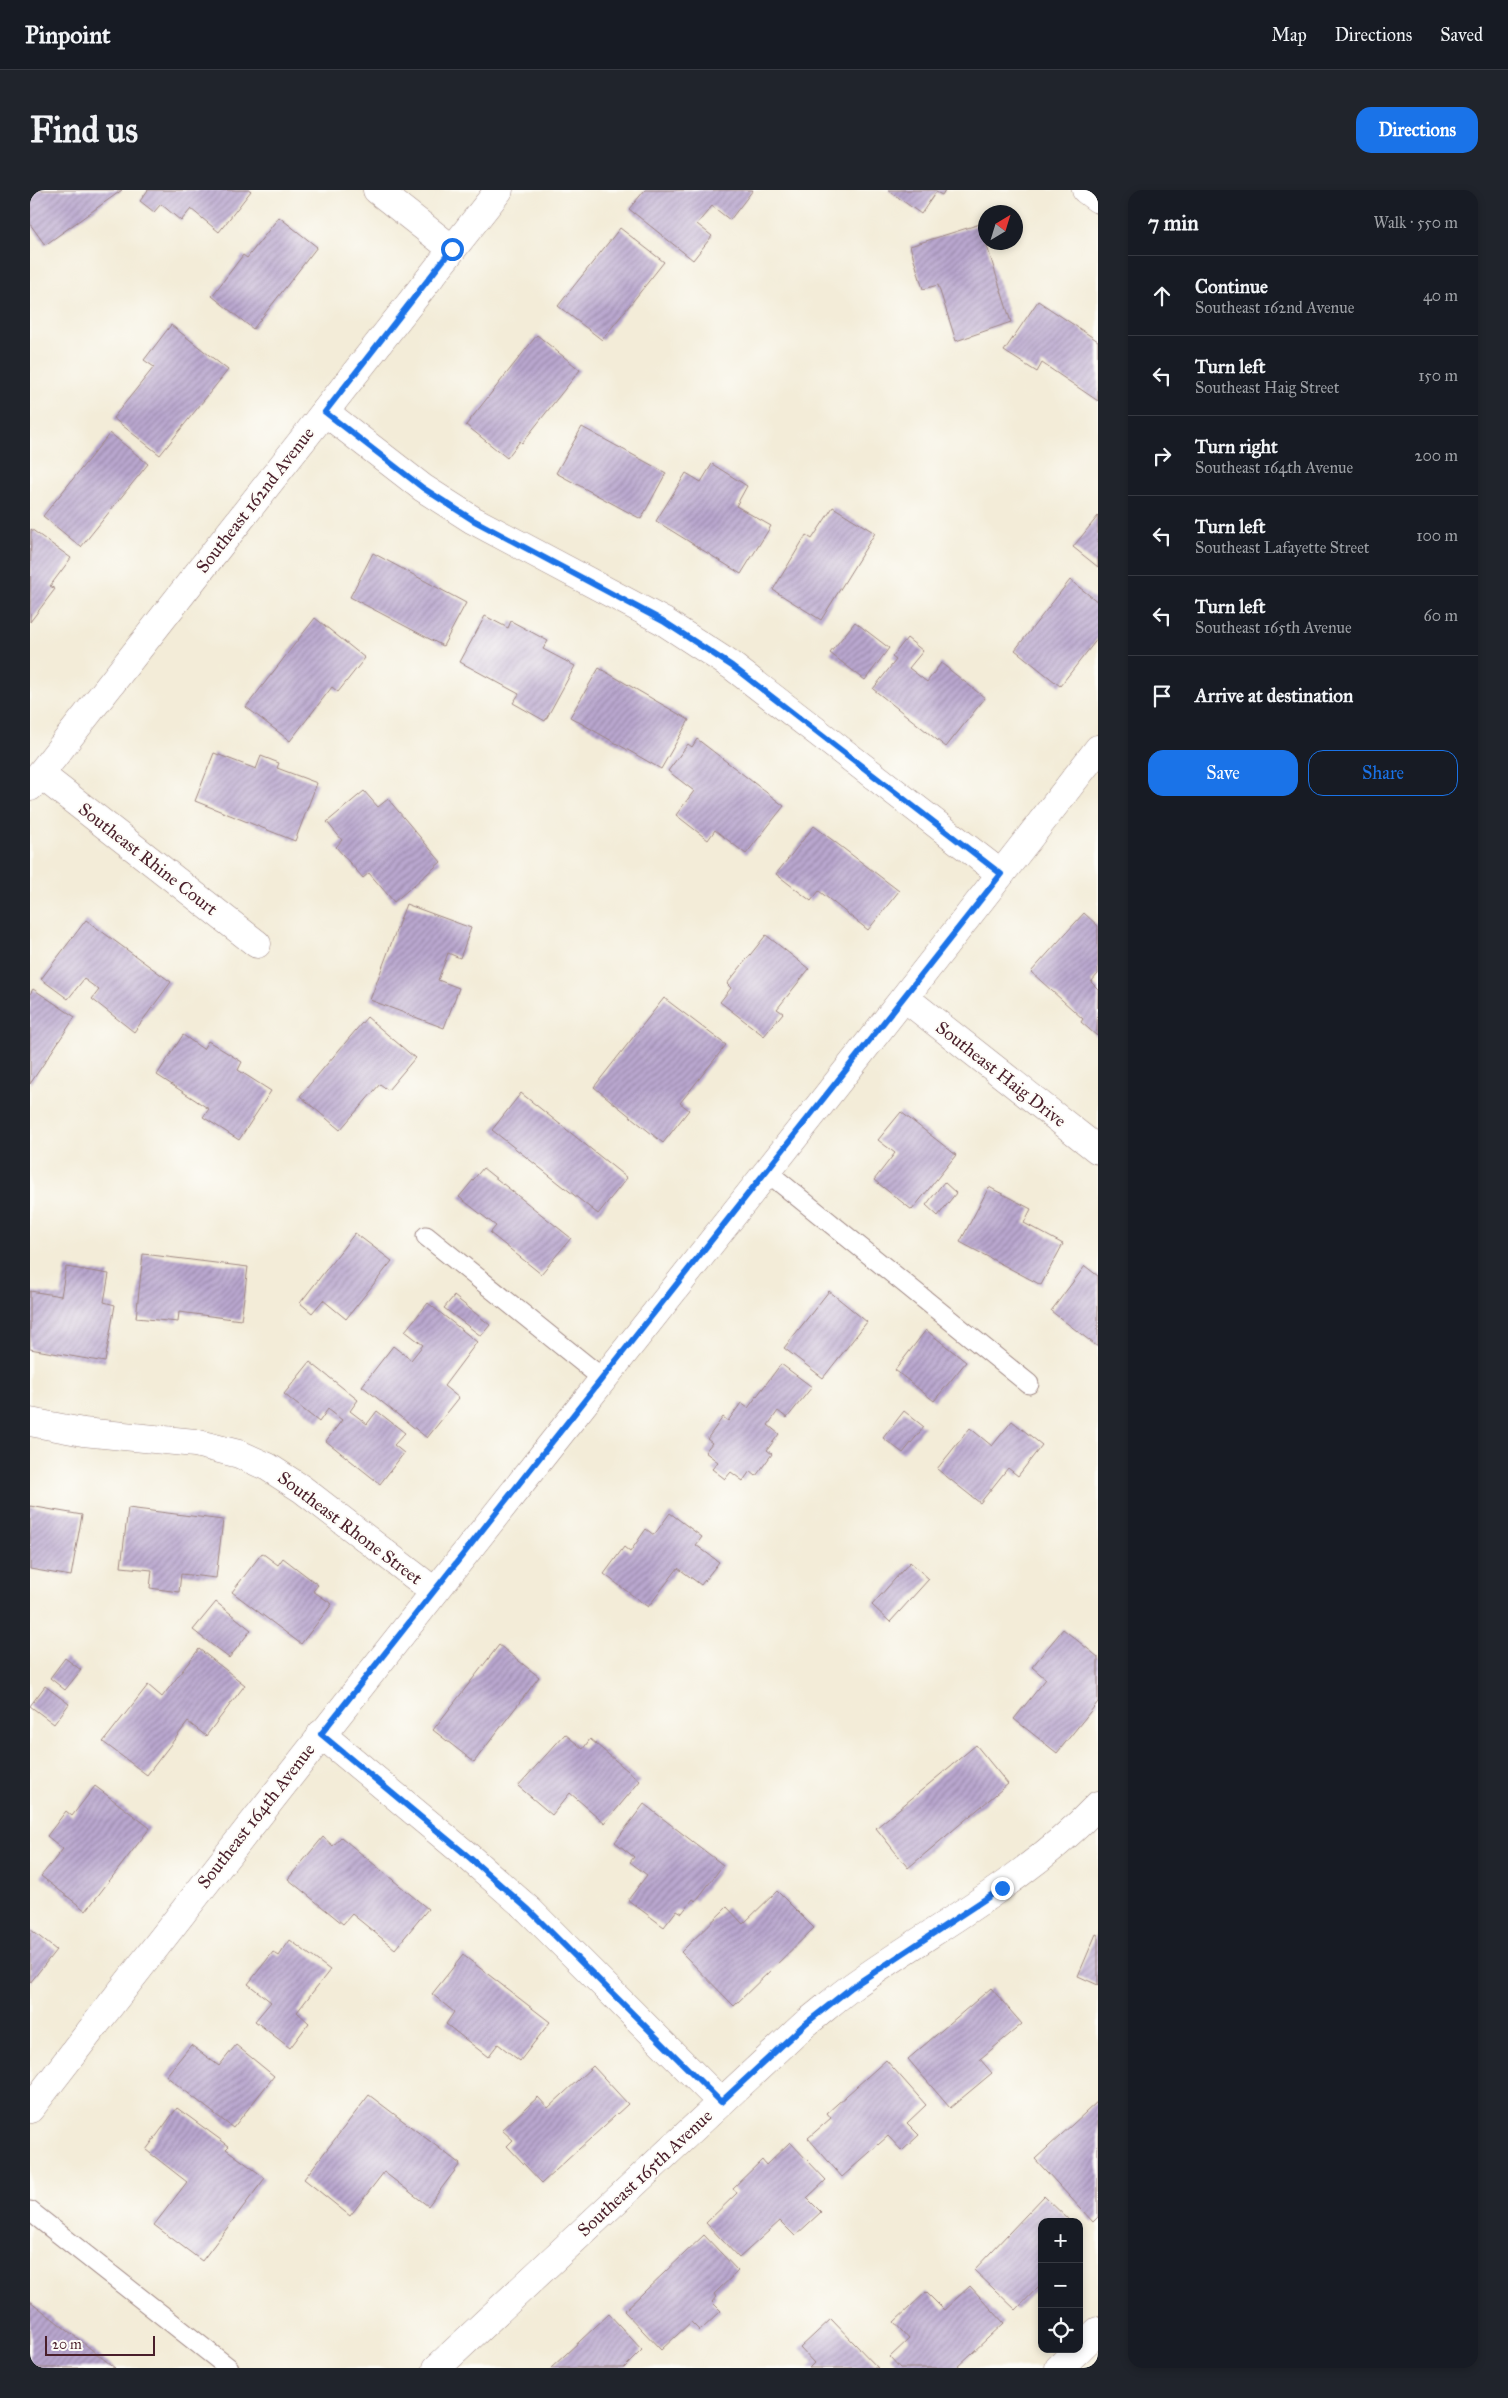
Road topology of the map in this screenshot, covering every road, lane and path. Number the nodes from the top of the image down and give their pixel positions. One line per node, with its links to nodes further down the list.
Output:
1 (377, 190): 5 (street)
2 (499, 190): 5 (street, Southeast 162nd Avenue)
3 (1086, 190): 4 (street)
4 (1098, 199)
5 (452, 249): 6 (street, Southeast 162nd Avenue)
6 (325, 412): 8 (street, Southeast 162nd Avenue); 9 (street)
7 (1098, 749): 9 (street, Southeast 164th Avenue)
8 (35, 780): 10 (street, Southeast Rhine Court)
9 (1001, 874): 11 (street, Southeast 164th Avenue)
10 (257, 944)
11 (905, 998): 12 (street, Southeast Haig Drive); 13 (street, Southeast 164th Avenue)
12 (1098, 1150)
13 (766, 1171): 15 (street, Southeast 164th Avenue); 16 (lane)
14 (426, 1236): 15 (lane)
15 (602, 1378): 18 (street, Southeast 164th Avenue)
16 (1029, 1384)
17 (30, 1422): 18 (street, Southeast Rhone Street)
18 (434, 1591): 19 (street, Southeast 164th Avenue)
19 (321, 1734): 21 (street); 22 (street, Southeast 164th Avenue)
20 (1098, 1805): 21 (street, Southeast 165th Avenue)
21 (721, 2102): 28 (street, Southeast 165th Avenue)
22 (30, 2109)
23 (30, 2211): 27 (lane)
24 (1098, 2331): 25 (street)
25 (1083, 2345)
26 (1075, 2353): 29 (street)
27 (229, 2368)
28 (436, 2368)
29 (1059, 2368)

